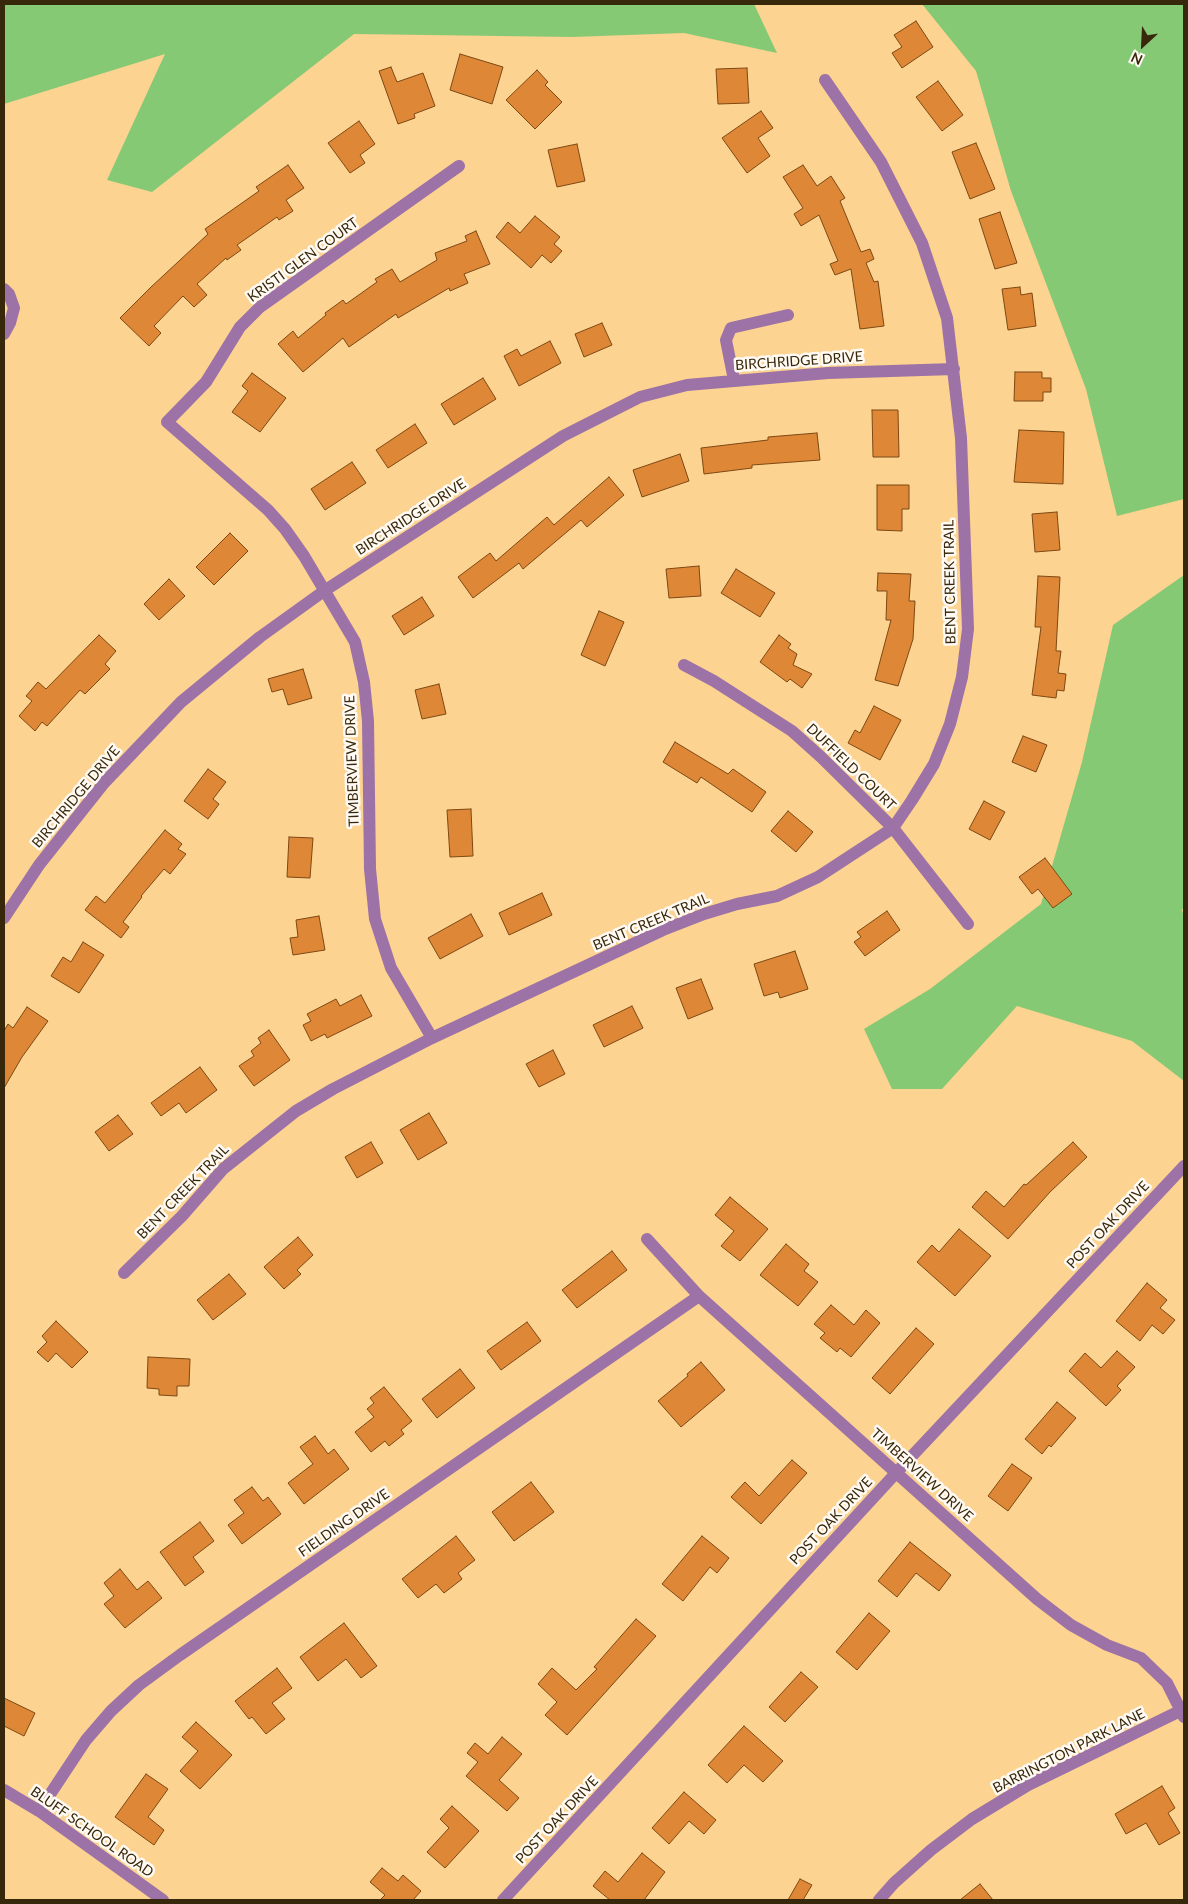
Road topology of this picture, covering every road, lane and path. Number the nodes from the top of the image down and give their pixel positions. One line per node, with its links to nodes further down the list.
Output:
1 (825, 80): 6 (street, BENT CREEK TRAIL)
2 (459, 166): 8 (street, KRISTI GLEN COURT)
3 (4, 289): 5 (street)
4 (788, 315): 7 (street)
5 (4, 334)
6 (954, 369): 7 (street, BIRCHRIDGE DRIVE); 11 (street, BENT CREEK TRAIL)
7 (734, 380): 9 (street, BIRCHRIDGE DRIVE)
8 (167, 422): 9 (street, TIMBERVIEW DRIVE)
9 (324, 591): 12 (street, BIRCHRIDGE DRIVE); 14 (street, TIMBERVIEW DRIVE)
10 (684, 665): 11 (street, DUFFIELD COURT)
11 (893, 828): 13 (street, DUFFIELD COURT); 14 (street, BENT CREEK TRAIL)
12 (4, 918)
13 (968, 924)
14 (432, 1038): 17 (street, BENT CREEK TRAIL)
15 (1184, 1166): 19 (street, POST OAK DRIVE)
16 (647, 1239): 18 (street, TIMBERVIEW DRIVE)
17 (124, 1273)
18 (700, 1296): 19 (street, TIMBERVIEW DRIVE); 22 (street, FIELDING DRIVE)
19 (896, 1472): 20 (street, TIMBERVIEW DRIVE); 24 (street, POST OAK DRIVE)
20 (1183, 1712): 25 (street, BARRINGTON PARK LANE)
21 (4, 1790): 22 (street, BLUFF SCHOOL ROAD)
22 (39, 1811): 23 (street, BLUFF SCHOOL ROAD)
23 (163, 1900)
24 (504, 1900)
25 (879, 1900)

